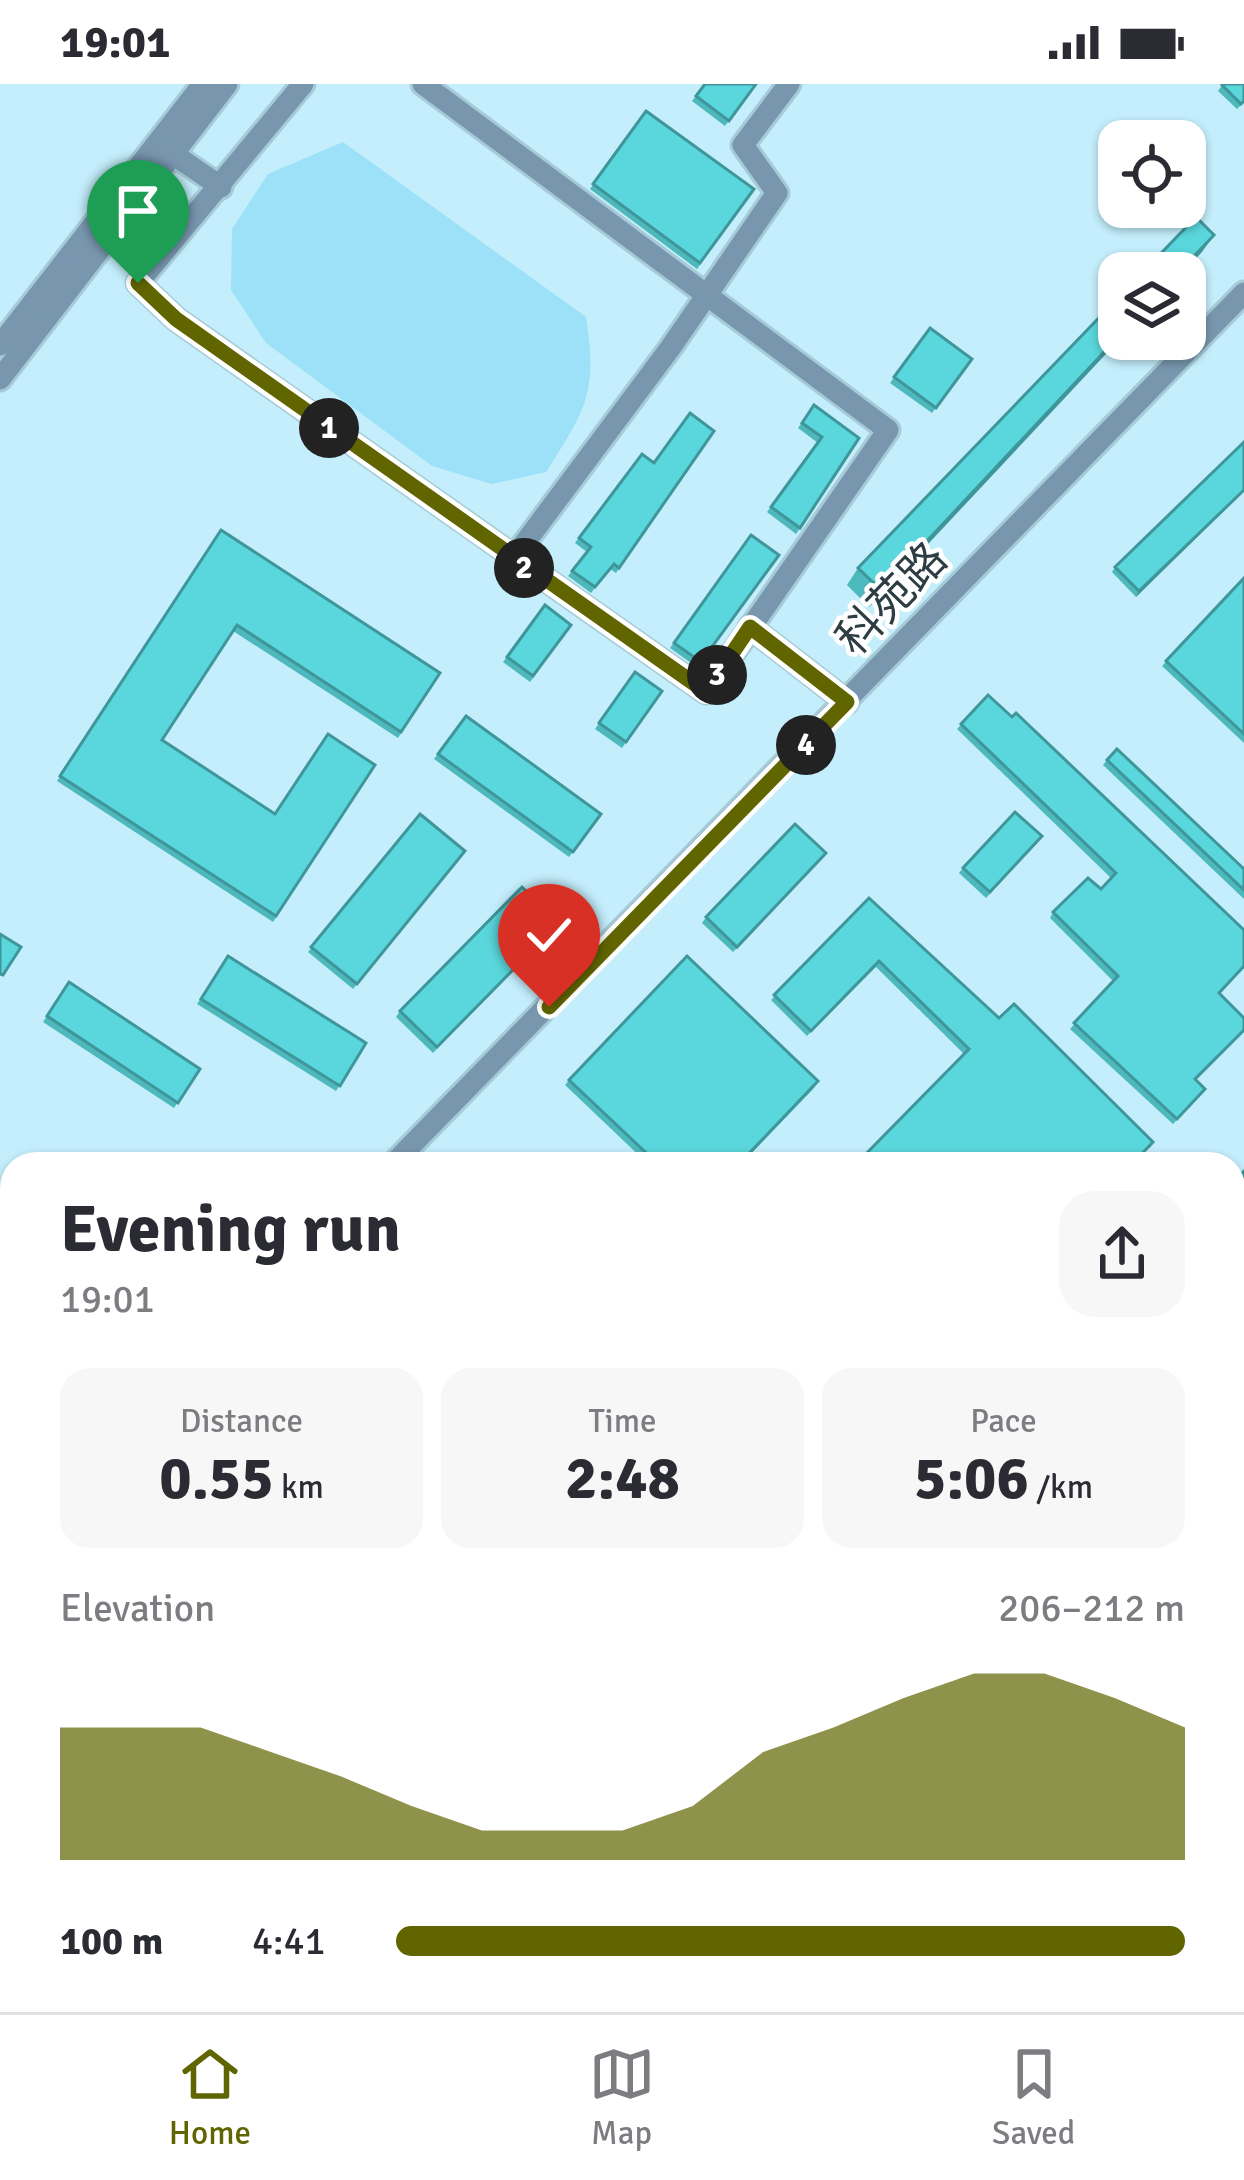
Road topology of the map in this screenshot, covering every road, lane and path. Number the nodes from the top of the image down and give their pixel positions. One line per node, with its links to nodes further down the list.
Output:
1 (203, 84): 10 (street)
2 (227, 84): 6 (street)
3 (303, 84): 7 (street)
4 (424, 84): 9 (street)
5 (789, 84): 9 (street)
6 (173, 154): 7 (street); 10 (street)
7 (221, 187): 12 (street)
8 (1244, 293): 14 (street, 科苑路)
9 (708, 294): 12 (street); 13 (street)
10 (5, 347): 11 (street)
11 (0, 379)
12 (512, 560): 13 (street)
13 (750, 627): 14 (street)
14 (847, 702): 15 (street, 科苑路)
15 (405, 1152)

